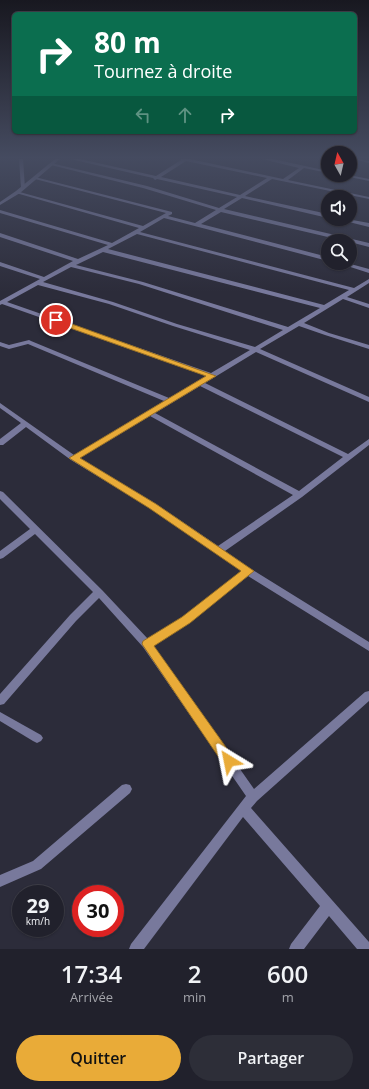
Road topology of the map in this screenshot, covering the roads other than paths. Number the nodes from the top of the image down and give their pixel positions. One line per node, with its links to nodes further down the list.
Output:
1 (58, 203): 13 (street)
2 (131, 203): 9 (street)
3 (198, 203): 6 (street)
4 (231, 203): 6 (street)
5 (270, 203): 8 (street)
6 (220, 210): 11 (street); 17 (street)
7 (0, 211): 16 (street)
8 (321, 214)
9 (166, 217): 11 (street); 13 (street)
10 (357, 223): 12 (street)
11 (196, 225): 19 (street)
12 (369, 226)
13 (144, 228): 14 (street)
14 (136, 232): 16 (street); 28 (street)
15 (0, 235): 20 (street)
16 (113, 245): 18 (street)
17 (369, 245)
18 (104, 250): 20 (street); 32 (street)
19 (321, 257)
20 (78, 261): 22 (street)
21 (0, 264): 25 (street)
22 (71, 265): 25 (street); 34 (street)
23 (357, 268): 24 (street)
24 (369, 271)
25 (44, 279): 27 (street)
26 (369, 281): 28 (street)
27 (38, 283): 30 (street); 37 (street)
28 (355, 290): 29 (street)
29 (343, 297): 31 (street); 32 (street)
30 (2, 300): 38 (street)
31 (369, 306)
32 (324, 307): 33 (street)
33 (298, 323): 34 (street); 36 (street)
34 (287, 329): 37 (street)
35 (0, 344): 41 (street)
36 (369, 347)
37 (255, 349): 38 (street); 40 (street)
38 (212, 376): 39 (street)
39 (200, 383): 41 (street); 47 (street)
40 (369, 400)
41 (170, 401): 43 (street)
42 (0, 405): 44 (street)
43 (150, 413): 48 (street); 50 (street)
44 (25, 424): 46 (street); 48 (street)
45 (369, 441): 47 (street)
46 (0, 443)
47 (348, 457): 50 (street)
48 (74, 458): 52 (street)
49 (0, 494): 51 (street)
50 (299, 495): 52 (street)
51 (36, 529): 53 (street); 55 (street)
52 (218, 551): 54 (street)
53 (0, 556)
54 (248, 571): 56 (street); 57 (street)
55 (100, 592): 56 (street); 59 (street)
56 (147, 644): 63 (street)
57 (369, 647)
58 (369, 695): 63 (street)
59 (0, 701)
60 (0, 716): 61 (street)
61 (37, 738)
62 (126, 789): 65 (street)
63 (254, 797): 64 (street)
64 (243, 808): 66 (street); 67 (street)
65 (0, 880)
66 (328, 906): 68 (street); 69 (street)
67 (136, 949)
68 (296, 949)
69 (366, 949)

